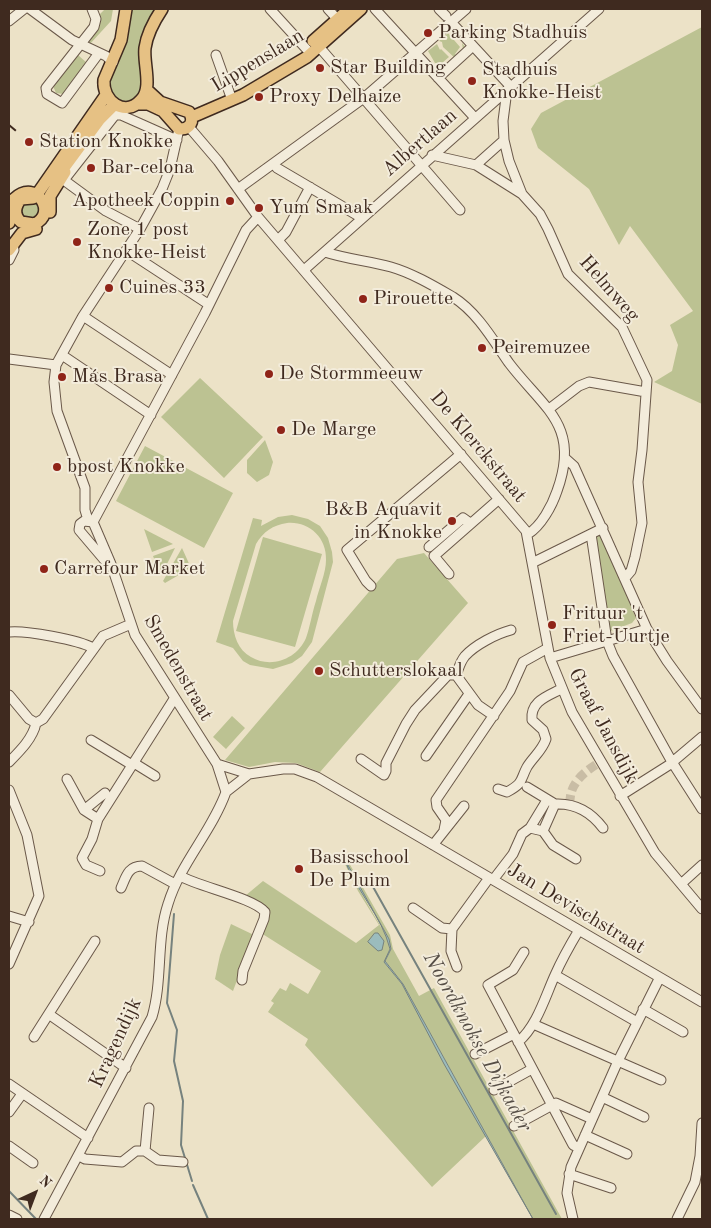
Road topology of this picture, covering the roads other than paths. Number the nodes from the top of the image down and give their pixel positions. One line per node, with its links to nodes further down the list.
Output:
1 (24, 9): 14 (street)
2 (30, 9): 16 (street)
3 (92, 9): 16 (street)
4 (126, 9): 21 (main road)
5 (162, 9): 24 (main road)
6 (270, 9): 18 (street)
7 (328, 9): 15 (street)
8 (349, 9): 15 (main road, Lippenslaan)
9 (361, 9): 15 (main road, Lippenslaan)
10 (376, 9): 19 (street)
11 (466, 9): 13 (street)
12 (599, 9): 23 (street, Albertlaan)
13 (446, 15): 17 (street); 19 (street)
14 (9, 21)
15 (340, 22): 18 (main road, Lippenslaan)
16 (80, 45): 21 (street); 21 (street)
17 (473, 46): 22 (street); 23 (street)
18 (312, 47): 26 (main road, Lippenslaan); 27 (street)
19 (415, 54): 22 (street); 27 (street)
20 (216, 55): 26 (street)
21 (109, 56): 25 (main road)
22 (438, 78): 30 (street)
23 (509, 89): 30 (street, Albertlaan); 32 (street, Helmweg)
24 (147, 90): 28 (main road); 31 (main road)
25 (106, 95): 29 (main road); 34 (main road)
26 (230, 98): 31 (main road, Lippenslaan)
27 (366, 98): 35 (street); 36 (street)
28 (137, 104): 29 (main road); 31 (main road)
29 (114, 105): 34 (main road)
30 (475, 118): 33 (street, Albertlaan)
31 (182, 122): 38 (street); 40 (street, De Klerckstraat); 47 (street, Smedenstraat)
32 (504, 140): 37 (street); 41 (street, Helmweg)
33 (432, 155): 36 (street, Albertlaan); 37 (street)
34 (64, 161): 38 (main road); 42 (main road)
35 (274, 164): 39 (street); 40 (street)
36 (422, 164): 43 (street); 45 (street, Albertlaan)
37 (476, 165): 41 (street)
38 (63, 179): 42 (main road); 47 (street)
39 (310, 187): 45 (street); 49 (street)
40 (238, 189): 46 (street, De Klerckstraat)
41 (522, 194): 61 (street, Helmweg)
42 (39, 196): 44 (main road); 44 (main road); 50 (main road)
43 (460, 210)
44 (13, 214): 48 (main road); 50 (main road)
45 (362, 218): 52 (street, Albertlaan)
46 (261, 220): 49 (street, De Klerckstraat); 55 (street)
47 (140, 230): 51 (street, Smedenstraat)
48 (9, 232)
49 (278, 240): 54 (street, De Klerckstraat)
50 (10, 246): 53 (street)
51 (127, 251): 55 (street); 56 (street, Smedenstraat)
52 (325, 252): 54 (street, Albertlaan); 62 (street)
53 (9, 260)
54 (304, 270): 64 (street, De Klerckstraat)
55 (208, 304): 60 (street)
56 (83, 316): 57 (street, Smedenstraat); 60 (street)
57 (62, 354): 59 (street, Smedenstraat); 63 (street)
58 (9, 359): 59 (street)
59 (56, 365): 68 (street, Smedenstraat)
60 (172, 375): 63 (street)
61 (646, 392): 62 (street); 77 (street, Helmweg)
62 (549, 409): 65 (street)
63 (151, 415): 68 (street)
64 (461, 454): 66 (street, De Klerckstraat); 78 (street)
65 (565, 458): 69 (street); 70 (street)
66 (499, 498): 67 (street); 70 (street, De Klerckstraat)
67 (470, 523): 73 (street); 76 (street)
68 (89, 524): 72 (street); 72 (street, Smedenstraat); 75 (street, Smedenstraat)
69 (603, 528): 71 (street); 77 (street)
70 (528, 534): 74 (street, Graaf Jansdijk)
71 (591, 534): 74 (street); 83 (street)
72 (86, 536): 75 (street, Smedenstraat)
73 (430, 547)
74 (534, 562): 85 (street, Graaf Jansdijk)
75 (112, 569): 79 (street, Smedenstraat)
76 (449, 574)
77 (625, 578): 80 (street)
78 (371, 586)
79 (131, 624): 84 (street); 91 (street, Smedenstraat)
80 (647, 629): 83 (street); 92 (street)
81 (511, 630): 87 (street)
82 (9, 632): 84 (street)
83 (607, 641): 86 (street); 100 (street)
84 (93, 648): 94 (street)
85 (548, 648): 86 (street, Graaf Jansdijk); 93 (street)
86 (550, 658): 88 (street, Graaf Jansdijk)
87 (456, 675): 89 (street); 98 (street)
88 (561, 689): 106 (street); 111 (street, Graaf Jansdijk)
89 (469, 694): 93 (street); 97 (street)
90 (9, 695): 94 (street)
91 (174, 699): 101 (street); 102 (street, Smedenstraat)
92 (702, 709)
93 (494, 716): 120 (street)
94 (36, 723): 99 (street)
95 (702, 737): 100 (street)
96 (91, 740): 101 (street)
97 (426, 756)
98 (361, 759)
99 (9, 762)
100 (672, 762): 111 (street); 115 (street)
101 (133, 764): 104 (street); 117 (street)
102 (217, 764): 103 (street, Jan Devischstraat); 109 (street, Smedenstraat)
103 (249, 774): 109 (street, Kragendijk); 122 (street, Jan Devischstraat)
104 (155, 776)
105 (67, 779): 116 (street)
106 (525, 783): 107 (street); 112 (street)
107 (498, 788)
108 (9, 790): 134 (street)
109 (226, 792): 126 (street, Kragendijk)
110 (105, 793): 116 (street)
111 (620, 796): 129 (street, Graaf Jansdijk)
112 (547, 800): 113 (street); 118 (street)
113 (556, 804): 119 (street); 121 (street)
114 (464, 806): 120 (street)
115 (702, 809)
116 (84, 810): 117 (street)
117 (98, 819): 125 (street)
118 (530, 828): 121 (street); 127 (street)
119 (603, 828)
120 (444, 830): 122 (street)
121 (543, 831): 123 (street)
122 (433, 845): 127 (street, Jan Devischstraat)
123 (576, 859)
124 (702, 865): 129 (street)
125 (100, 871)
126 (180, 876): 128 (street, Kragendijk); 143 (street)
127 (491, 879): 135 (street); 136 (street, Jan Devischstraat)
128 (176, 884): 130 (street); 154 (street, Kragendijk)
129 (681, 884): 132 (street, Graaf Jansdijk)
130 (121, 888)
131 (413, 908): 135 (street)
132 (702, 909)
133 (9, 916): 134 (street)
134 (29, 922): 139 (street)
135 (452, 929): 140 (street)
136 (578, 930): 141 (street); 142 (street, Jan Devischstraat)
137 (95, 941): 146 (street)
138 (524, 952): 151 (street)
139 (9, 964)
140 (457, 967)
141 (554, 975): 147 (street); 148 (street)
142 (659, 979): 144 (street, Jan Devischstraat); 145 (street)
143 (242, 980)
144 (702, 1002)
145 (643, 1009): 147 (street); 149 (street)
146 (50, 1014): 150 (street); 154 (street)
147 (637, 1022): 153 (street)
148 (533, 1024): 151 (street); 153 (street)
149 (683, 1032)
150 (34, 1038)
151 (516, 1038): 152 (street); 155 (street)
152 (475, 1054)
153 (618, 1061): 156 (street); 160 (street)
154 (126, 1068): 169 (street, Kragendijk)
155 (532, 1069): 158 (street); 161 (street)
156 (661, 1080)
157 (9, 1084): 159 (street)
158 (494, 1090)
159 (22, 1094): 163 (street); 169 (street)
160 (602, 1098): 164 (street); 165 (street)
161 (551, 1105): 165 (street); 167 (street); 171 (street)
162 (149, 1108): 172 (street)
163 (9, 1112)
164 (644, 1117)
165 (592, 1119): 168 (street)
166 (702, 1123): 183 (street)
167 (514, 1126)
168 (585, 1135): 171 (street); 173 (street)
169 (88, 1138): 174 (street, Kragendijk)
170 (9, 1146): 176 (street)
171 (579, 1148): 177 (street)
172 (145, 1150): 174 (street); 175 (street)
173 (627, 1154)
174 (79, 1156): 181 (street, Kragendijk)
175 (183, 1162)
176 (33, 1163)
177 (569, 1174): 178 (street); 182 (street)
178 (611, 1188)
179 (9, 1215): 180 (street)
180 (17, 1219)
181 (44, 1219)
182 (573, 1219)
183 (677, 1219)

